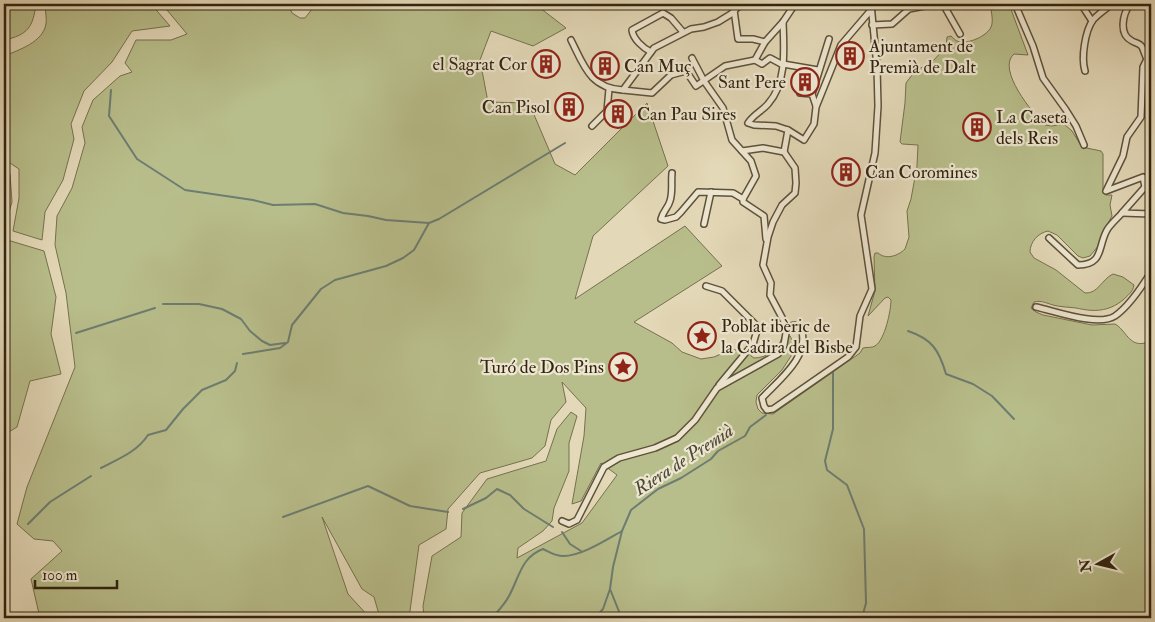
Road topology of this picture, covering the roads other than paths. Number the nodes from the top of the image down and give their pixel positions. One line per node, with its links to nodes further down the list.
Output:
1 (741, 4): 10 (street)
2 (795, 4): 12 (street)
3 (935, 4): 13 (street)
4 (943, 4): 15 (street)
5 (1015, 4): 34 (street)
6 (1081, 4): 11 (street)
7 (1112, 4): 11 (street)
8 (1130, 4): 21 (street)
9 (871, 7): 13 (street); 31 (street)
10 (734, 10): 14 (street); 18 (street)
11 (1092, 21): 25 (street)
12 (783, 22): 18 (street); 23 (street)
13 (872, 24): 48 (street)
14 (683, 32): 19 (street); 19 (street)
15 (960, 34)
16 (829, 39): 24 (street)
17 (571, 40): 27 (street)
18 (765, 42): 22 (street)
19 (651, 52): 28 (street)
20 (692, 58): 26 (street)
21 (1149, 59): 40 (street)
22 (755, 60): 23 (street); 26 (street)
23 (783, 64): 24 (street); 33 (street)
24 (818, 70): 30 (street)
25 (1085, 71)
26 (704, 81): 28 (street); 35 (street)
27 (609, 89): 28 (street); 32 (street)
28 (622, 90)
29 (800, 93): 30 (street)
30 (812, 94): 31 (street)
31 (816, 107): 33 (street)
32 (592, 126)
33 (788, 130): 36 (street)
34 (1084, 145)
35 (742, 151): 36 (street); 39 (street)
36 (784, 152): 44 (street)
37 (672, 173): 38 (street)
38 (711, 192): 39 (street); 42 (street)
39 (743, 198): 44 (street)
40 (1122, 213): 41 (street); 43 (street)
41 (1151, 214)
42 (704, 224)
43 (1049, 238)
44 (766, 246): 48 (street)
45 (1151, 272): 47 (street)
46 (706, 286): 49 (street)
47 (1036, 306)
48 (787, 327): 49 (street)
49 (717, 388): 50 (street)
50 (562, 521)

